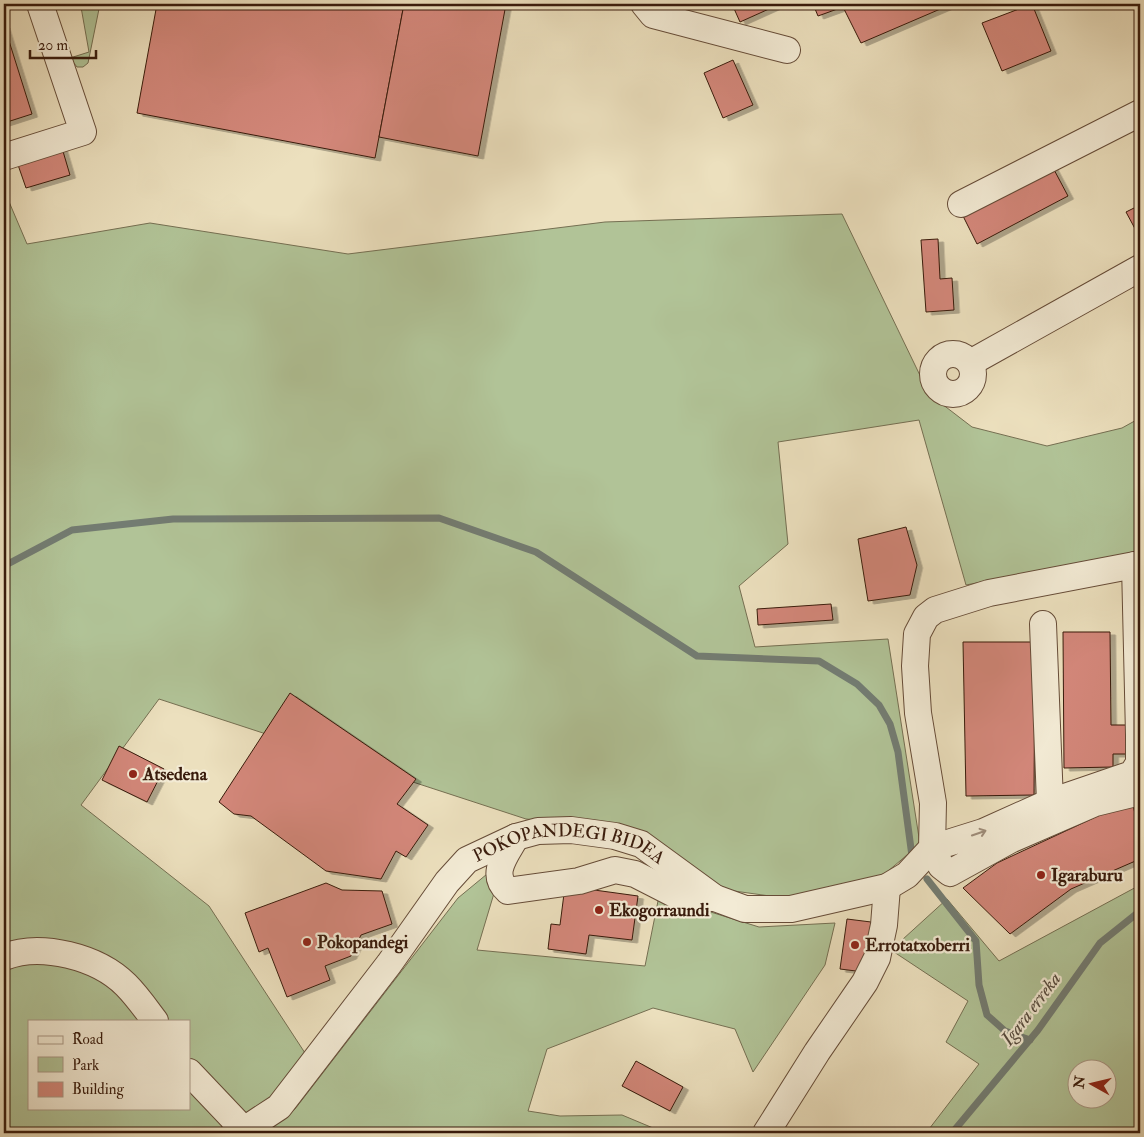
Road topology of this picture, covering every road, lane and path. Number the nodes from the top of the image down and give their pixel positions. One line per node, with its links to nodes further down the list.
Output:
1 (40, 4): 5 (street)
2 (644, 4): 3 (street)
3 (787, 50)
4 (1140, 113): 6 (street)
5 (4, 157)
6 (961, 204)
7 (1140, 268): 8 (street)
8 (970, 363)
9 (1138, 565): 12 (street, POKOPANDEGI BIDEA); 14 (street, POKOPANDEGI BIDEA)
10 (1043, 624): 12 (street)
11 (1140, 792): 14 (street)
12 (1050, 802): 14 (street, POKOPANDEGI BIDEA, one-way to 12)
13 (516, 837): 16 (street, POKOPANDEGI BIDEA); 16 (street); 20 (street, POKOPANDEGI BIDEA)
14 (932, 848): 15 (street, POKOPANDEGI BIDEA)
15 (887, 887): 16 (street, POKOPANDEGI BIDEA); 21 (street)
16 (715, 898)
17 (4, 957): 18 (street)
18 (154, 1020)
19 (190, 1073): 20 (street, POKOPANDEGI BIDEA)
20 (239, 1131)
21 (766, 1133)

